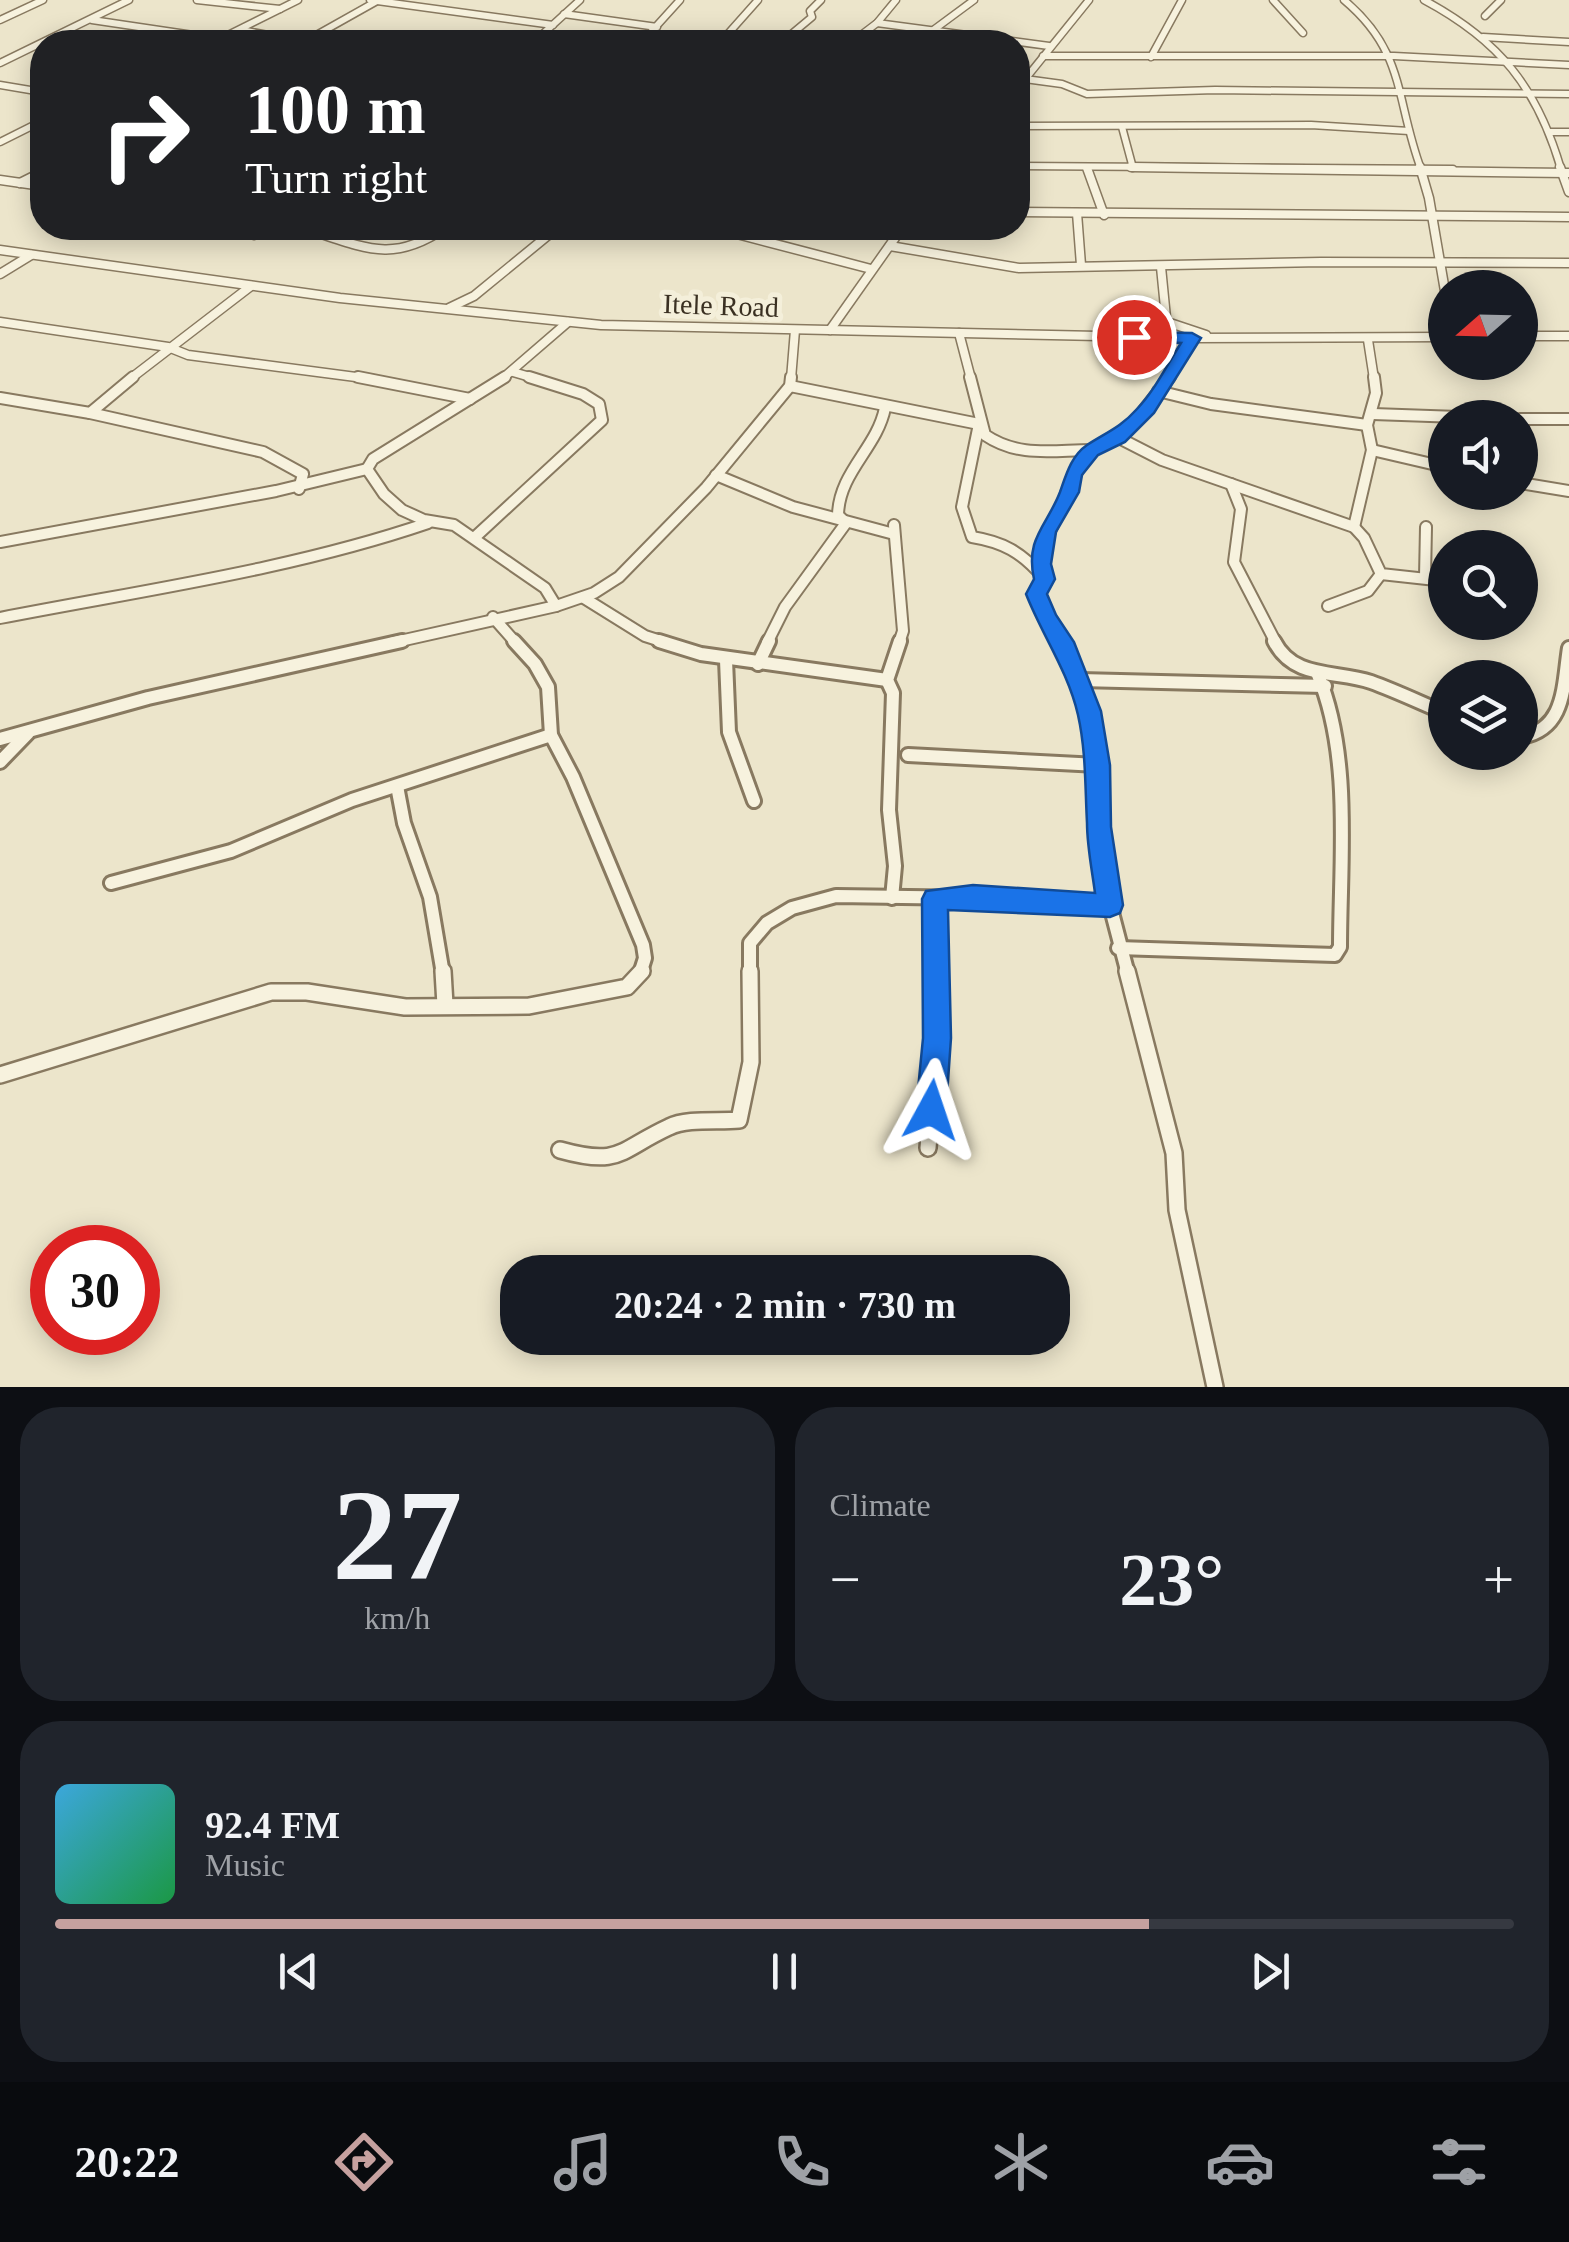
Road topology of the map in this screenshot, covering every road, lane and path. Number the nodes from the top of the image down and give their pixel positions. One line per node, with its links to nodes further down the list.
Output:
1 (43, 0): 22 (street)
2 (129, 0): 23 (street)
3 (197, 0): 19 (street)
4 (298, 0): 19 (street)
5 (370, 0): 18 (street)
6 (580, 0): 20 (street)
7 (680, 0): 26 (street)
8 (758, 0): 33 (street)
9 (821, 0): 34 (street)
10 (896, 0): 24 (street)
11 (974, 0): 36 (street)
12 (1089, 0): 41 (street)
13 (1182, 0): 47 (street)
14 (1273, 0): 37 (street)
15 (1344, 0): 46 (street)
16 (1424, 0): 38 (street)
17 (1501, 0): 21 (street)
18 (378, 1): 25 (street); 30 (street)
19 (280, 9): 29 (street)
20 (564, 14): 25 (street); 26 (street)
21 (1485, 16)
22 (1, 19)
23 (92, 20): 27 (street); 28 (street)
24 (877, 23): 35 (street); 36 (street)
25 (553, 25): 31 (street)
26 (657, 27): 32 (street)
27 (63, 30)
28 (159, 30)
29 (241, 30)
30 (326, 30)
31 (547, 30)
32 (654, 30)
33 (731, 30)
34 (795, 30)
35 (868, 30)
36 (932, 30)
37 (1303, 33)
38 (1483, 37): 39 (street); 48 (street)
39 (1569, 42)
40 (1030, 44): 41 (street)
41 (1048, 46): 45 (street)
42 (30, 49): 43 (street)
43 (26, 51): 44 (street); 49 (street)
44 (30, 51)
45 (1043, 56): 47 (street); 51 (street)
46 (1394, 56): 47 (street); 48 (street); 55 (street)
47 (1151, 57)
48 (1509, 62): 50 (street); 57 (street)
49 (0, 63)
50 (1569, 66)
51 (1030, 73)
52 (1030, 76): 55 (street)
53 (0, 85): 54 (street)
54 (30, 90)
55 (1402, 91): 57 (street); 61 (street)
56 (1569, 94): 57 (street)
57 (1532, 95): 63 (street)
58 (1030, 126): 60 (street)
59 (30, 127): 65 (street)
60 (1122, 128): 61 (street); 69 (street)
61 (1409, 131): 70 (street)
62 (0, 132): 65 (street)
63 (1550, 132): 64 (street); 71 (street)
64 (1569, 132)
65 (17, 134): 66 (street)
66 (0, 142)
67 (1030, 166): 68 (street)
68 (1086, 168): 69 (street); 80 (street)
69 (1133, 168): 70 (street)
70 (1422, 168): 71 (street); 79 (street)
71 (1565, 173): 76 (street)
72 (30, 178): 74 (street)
73 (0, 180): 74 (street)
74 (20, 183): 75 (street)
75 (30, 184)
76 (1569, 192)
77 (1030, 212): 78 (street)
78 (1076, 213): 80 (street); 92 (street)
79 (1432, 213): 80 (street); 81 (street); 90 (street)
80 (1104, 214)
81 (1569, 217)
82 (346, 240): 83 (street)
83 (429, 240)
84 (542, 240): 98 (street)
85 (759, 240): 94 (street)
86 (894, 240): 87 (street)
87 (890, 246): 92 (street); 94 (street)
88 (0, 250): 89 (street, Itele Road)
89 (32, 255): 96 (street); 97 (street, Itele Road)
90 (1435, 262): 91 (street); 93 (street); 95 (street)
91 (1569, 263)
92 (1081, 265): 93 (street)
93 (1161, 267): 101 (street)
94 (871, 270): 103 (street)
95 (1438, 270)
96 (0, 274)
97 (251, 286): 98 (street, Itele Road); 112 (street)
98 (446, 310): 100 (street, Itele Road)
99 (0, 322): 112 (street)
100 (568, 322): 102 (street, Itele Road); 113 (street)
101 (1167, 322): 107 (street); 109 (street)
102 (795, 330): 103 (street, Itele Road); 114 (street)
103 (830, 330): 104 (street, Itele Road)
104 (960, 333): 107 (street, Itele Road); 124 (street)
105 (1538, 336): 106 (street)
106 (1569, 336)
107 (1168, 338): 108 (street, Itele Road)
108 (1192, 338): 109 (street, Itele Road); 115 (street)
109 (1214, 338): 111 (street, Itele Road)
110 (1428, 338): 111 (street, Itele Road)
111 (1368, 340): 120 (street)
112 (168, 346): 117 (street); 119 (street)
113 (513, 372): 117 (street); 144 (street)
114 (790, 386): 118 (street); 131 (street)
115 (1158, 391): 125 (street); 126 (street)
116 (0, 398): 119 (street)
117 (470, 399): 130 (street)
118 (885, 408): 124 (street); 140 (street)
119 (90, 413): 136 (street)
120 (1373, 414): 121 (street); 125 (street)
121 (1428, 416)
122 (1538, 418): 123 (street)
123 (1569, 419)
124 (979, 424): 127 (street); 149 (street)
125 (1367, 424): 128 (street)
126 (1119, 438): 127 (street); 132 (street)
127 (1091, 450): 149 (street)
128 (1372, 450): 129 (street); 142 (street)
129 (1428, 463)
130 (367, 469): 136 (street); 141 (street)
131 (716, 474): 133 (street); 135 (street)
132 (1231, 484): 138 (street); 139 (street)
133 (735, 486): 135 (street); 140 (street)
134 (1538, 486): 137 (street)
135 (706, 488): 150 (street)
136 (299, 489): 145 (street)
137 (1569, 492)
138 (1260, 493): 139 (street); 142 (street)
139 (1243, 504): 160 (street)
140 (846, 522): 157 (street); 158 (street)
141 (428, 523): 144 (street); 154 (street)
142 (1354, 527): 146 (street)
143 (1426, 527): 147 (street)
144 (474, 538): 151 (street)
145 (0, 542)
146 (1382, 574): 147 (street); 152 (street)
147 (1425, 577): 148 (street)
148 (1428, 578)
149 (1045, 579): 159 (street)
150 (584, 598): 151 (street); 156 (street)
151 (556, 606): 153 (street)
152 (1328, 606)
153 (493, 617): 163 (street); 165 (street)
154 (0, 618)
155 (1569, 648): 162 (street)
156 (726, 660): 157 (street); 171 (street)
157 (758, 664): 158 (street)
158 (888, 680): 173 (street)
159 (1080, 680): 160 (street); 169 (street)
160 (1322, 681): 161 (street); 176 (street)
161 (1428, 706)
162 (1564, 707): 164 (street)
163 (31, 729): 166 (street); 168 (street)
164 (1538, 734)
165 (550, 736): 170 (street); 177 (street)
166 (0, 740)
167 (908, 755): 169 (street)
168 (0, 762)
169 (1098, 765): 175 (street)
170 (396, 786): 172 (street); 177 (street)
171 (754, 801)
172 (111, 884)
173 (892, 898): 174 (street); 180 (street)
174 (935, 899): 175 (street); 179 (street)
175 (1110, 905): 176 (street)
176 (1118, 948): 181 (street)
177 (445, 1005): 178 (street)
178 (0, 1075)
179 (928, 1148)
180 (560, 1150)
181 (1216, 1387)

